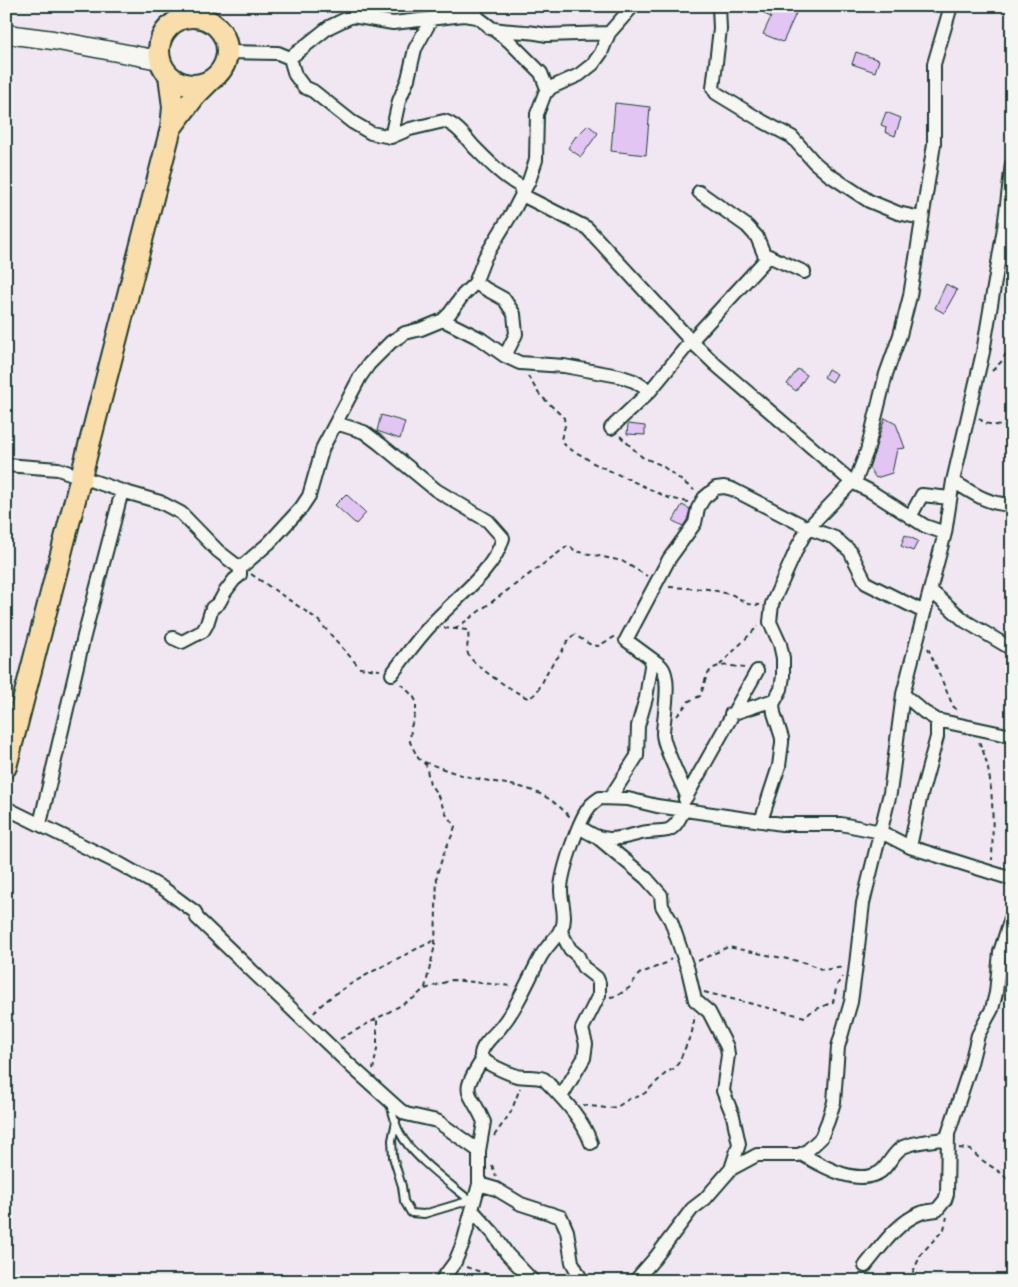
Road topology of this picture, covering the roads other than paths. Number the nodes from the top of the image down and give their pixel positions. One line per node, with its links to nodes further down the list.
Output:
1 (195, 6): 8 (highway)
2 (634, 6): 10 (street)
3 (719, 6): 22 (street)
4 (950, 6): 22 (street)
5 (476, 12): 7 (street); 9 (street)
6 (174, 15): 8 (highway); 14 (highway)
7 (432, 18): 13 (street); 18 (street)
8 (210, 22): 12 (highway)
9 (490, 28): 10 (street); 16 (street)
10 (609, 33): 16 (street)
11 (6, 34): 14 (main road)
12 (229, 52): 13 (street); 15 (highway)
13 (290, 58): 18 (street)
14 (164, 67): 15 (highway); 17 (highway)
15 (210, 81): 17 (highway)
16 (548, 91): 21 (street)
17 (171, 128): 34 (highway)
18 (391, 137): 21 (street)
19 (1012, 164): 23 (street)
20 (700, 192): 24 (street)
21 (522, 195): 26 (street); 28 (street)
22 (921, 218): 36 (street)
23 (1008, 228): 35 (street)
24 (769, 256): 25 (street); 28 (street)
25 (804, 272)
26 (474, 283): 27 (street); 29 (street)
27 (443, 320): 29 (street); 31 (street)
28 (691, 341): 30 (street); 36 (street)
29 (505, 356): 30 (street)
30 (650, 391): 32 (street)
31 (336, 423): 43 (street); 50 (street)
32 (611, 428)
33 (6, 465): 34 (street)
34 (81, 476): 37 (street); 56 (highway)
35 (954, 480): 38 (street); 39 (street)
36 (852, 482): 40 (street); 41 (street)
37 (122, 491): 43 (street); 62 (street)
38 (950, 498): 40 (street); 42 (street)
39 (1012, 504)
40 (910, 517): 42 (street)
41 (808, 528): 45 (street); 48 (street); 52 (street)
42 (945, 532): 44 (street)
43 (240, 568): 46 (street)
44 (930, 590): 45 (street); 47 (street)
45 (924, 612): 51 (street)
46 (173, 638)
47 (1012, 649)
48 (652, 660): 57 (street); 58 (street)
49 (757, 670): 53 (street)
50 (392, 674)
51 (903, 694): 54 (street); 64 (street)
52 (774, 700): 53 (street); 61 (street)
53 (731, 714): 57 (street)
54 (937, 720): 55 (street); 66 (street)
55 (1012, 736)
56 (6, 767)
57 (687, 796): 60 (street)
58 (610, 798): 60 (street); 63 (street)
59 (6, 808): 62 (street)
60 (682, 808): 61 (street); 65 (street)
61 (761, 822): 64 (street)
62 (40, 824): 71 (street)
63 (579, 826): 65 (street); 69 (street)
64 (881, 832): 66 (street); 77 (street)
65 (597, 837): 78 (street)
66 (910, 847): 67 (street)
67 (1012, 879)
68 (1012, 915): 74 (street)
69 (560, 930): 70 (street); 72 (street)
70 (483, 1060): 72 (street); 76 (street)
71 (389, 1100): 73 (lane); 76 (street)
72 (563, 1100): 75 (street)
73 (396, 1122): 80 (lane); 80 (lane)
74 (947, 1142): 77 (street); 81 (street)
75 (591, 1143)
76 (479, 1151): 79 (street)
77 (801, 1154): 78 (street)
78 (731, 1169): 85 (street)
79 (479, 1184): 80 (street); 83 (street)
80 (472, 1204): 82 (street); 84 (street)
81 (865, 1266)
82 (532, 1280)
83 (584, 1280)
84 (441, 1281)
85 (635, 1281)

